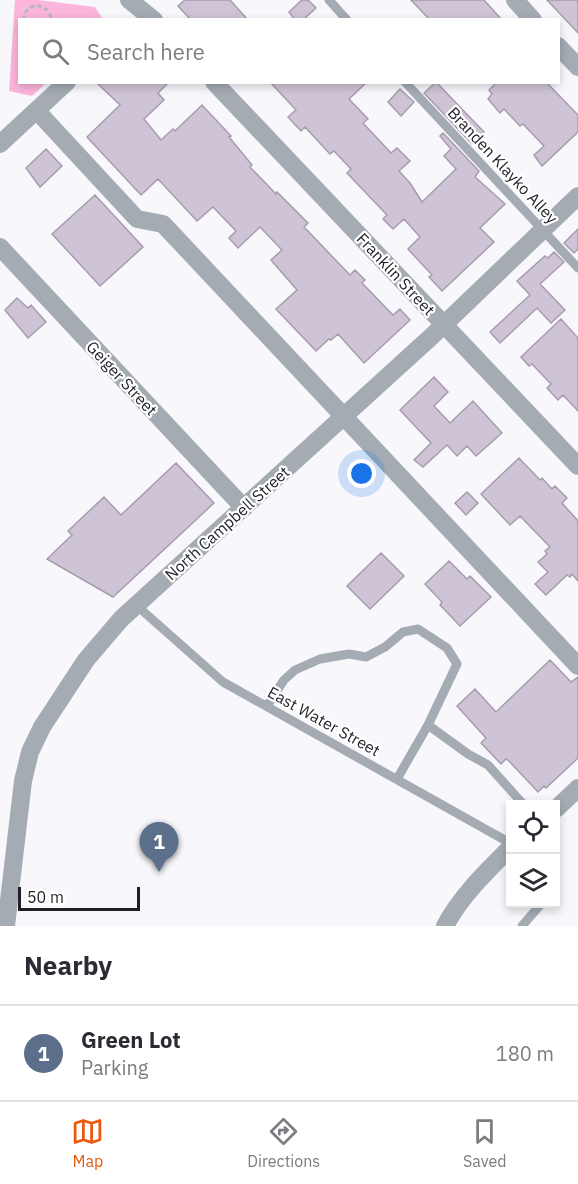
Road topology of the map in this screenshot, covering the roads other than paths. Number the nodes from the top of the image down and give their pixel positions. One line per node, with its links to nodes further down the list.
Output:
1 (329, 0): 3 (lane)
2 (515, 0): 4 (street)
3 (345, 18)
4 (531, 18)
5 (560, 48): 6 (street)
6 (578, 67)
7 (65, 84): 10 (street)
8 (216, 84): 16 (street, Franklin Street)
9 (407, 84): 13 (lane, Branden Klayko Alley)
10 (37, 111): 11 (street); 17 (street)
11 (0, 144)
12 (578, 196): 13 (street, North Campbell Street)
13 (542, 229): 15 (lane, Branden Klayko Alley); 16 (street, North Campbell Street)
14 (0, 247): 19 (street, Geiger Street)
15 (578, 268)
16 (443, 325): 17 (street, North Campbell Street); 18 (street, Franklin Street)
17 (344, 415): 19 (street, North Campbell Street); 21 (street)
18 (578, 466)
19 (244, 508): 20 (street, North Campbell Street)
20 (136, 605): 22 (lane, East Water Street); 31 (street, North Campbell Street)
21 (578, 666)
22 (267, 706): 23 (lane); 24 (lane, East Water Street)
23 (428, 725): 24 (lane); 26 (lane)
24 (397, 779): 28 (lane, East Water Street)
25 (578, 788): 27 (street)
26 (519, 800)
27 (560, 804)
28 (506, 841)
29 (506, 852): 32 (street)
30 (538, 908): 33 (lane)
31 (6, 926)
32 (445, 926)
33 (522, 926)

